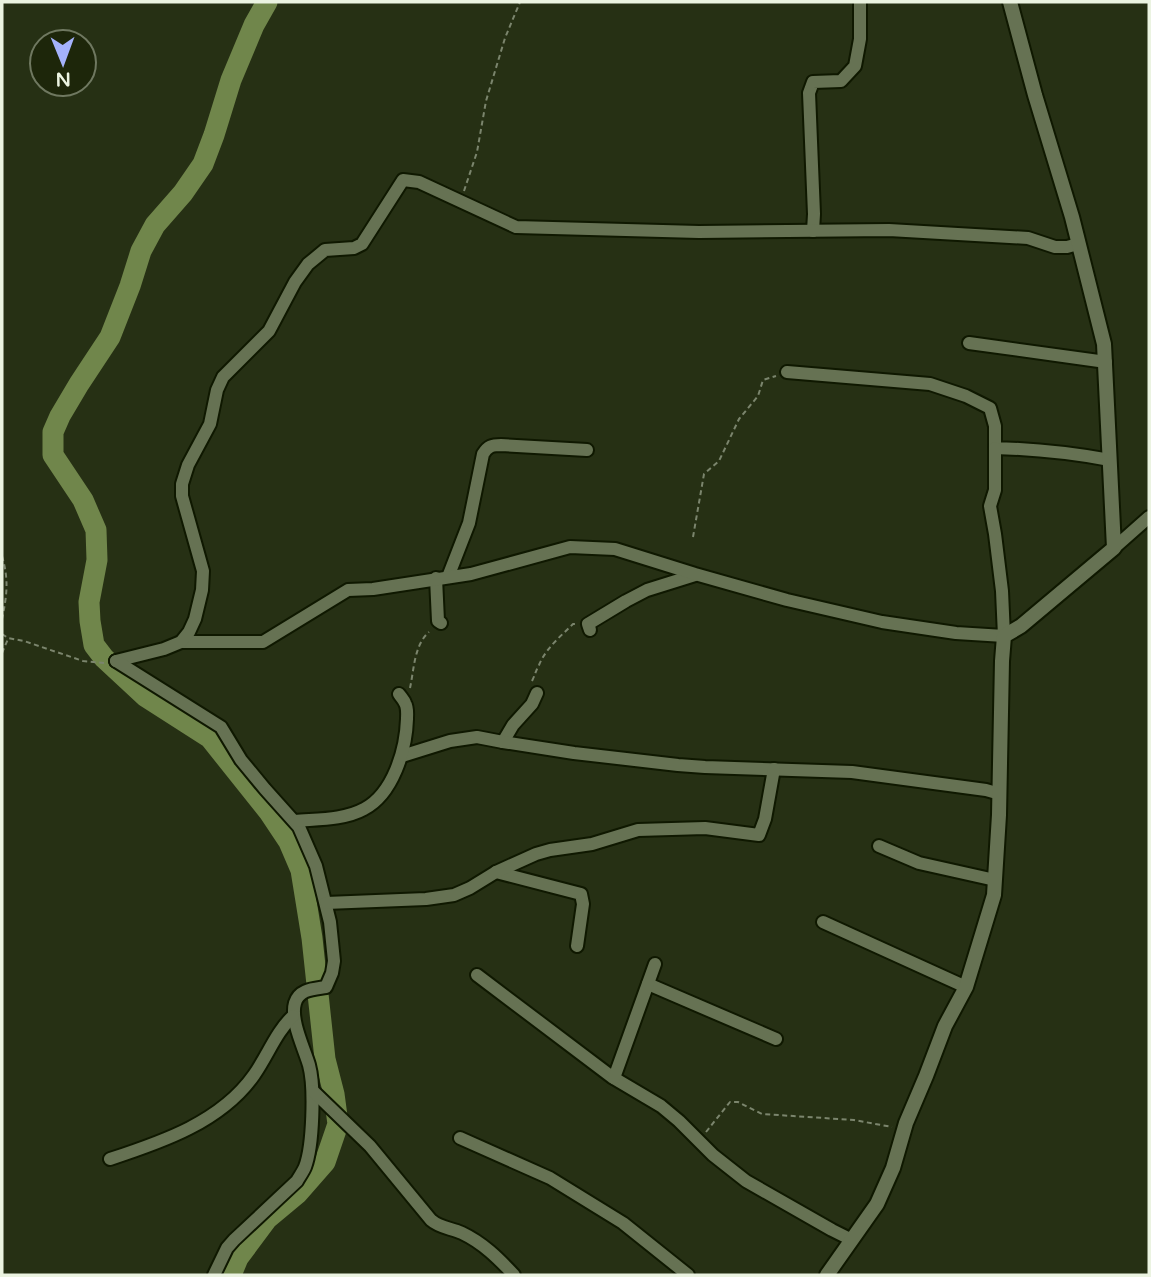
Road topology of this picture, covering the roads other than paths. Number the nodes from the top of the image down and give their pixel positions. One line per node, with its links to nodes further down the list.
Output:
1 (860, 2): 3 (street)
2 (1010, 2): 4 (street)
3 (813, 230): 4 (street); 18 (street)
4 (1078, 244): 6 (street)
5 (969, 343): 6 (street)
6 (1106, 362): 10 (street)
7 (787, 372): 8 (street)
8 (995, 448): 10 (street); 17 (street)
9 (587, 450): 14 (street)
10 (1110, 460): 12 (street)
11 (1149, 517): 12 (street)
12 (1114, 548): 17 (street)
13 (695, 574): 14 (street); 16 (street); 17 (street)
14 (442, 578): 15 (street); 18 (street)
15 (440, 622)
16 (589, 627)
17 (1004, 636): 24 (street)
18 (181, 642): 25 (street)
19 (534, 688): 21 (street)
20 (403, 700): 22 (street)
21 (503, 743): 22 (street); 23 (street)
22 (402, 756): 25 (street)
23 (774, 769): 24 (street); 27 (street)
24 (1000, 794): 28 (street)
25 (295, 821): 29 (street)
26 (879, 846): 28 (street)
27 (496, 872): 29 (street); 31 (street)
28 (995, 880): 35 (street)
29 (326, 903): 36 (street)
30 (823, 922): 35 (street)
31 (577, 946)
32 (655, 964): 34 (street)
33 (477, 975): 38 (street)
34 (648, 984): 37 (street); 38 (street)
35 (966, 987): 42 (street)
36 (293, 1016): 39 (street); 41 (street)
37 (776, 1039)
38 (614, 1078): 42 (street)
39 (313, 1091): 43 (street); 44 (street)
40 (460, 1138): 45 (street)
41 (110, 1159)
42 (852, 1240): 46 (street)
43 (214, 1275)
44 (514, 1275)
45 (688, 1275)
46 (827, 1275)

